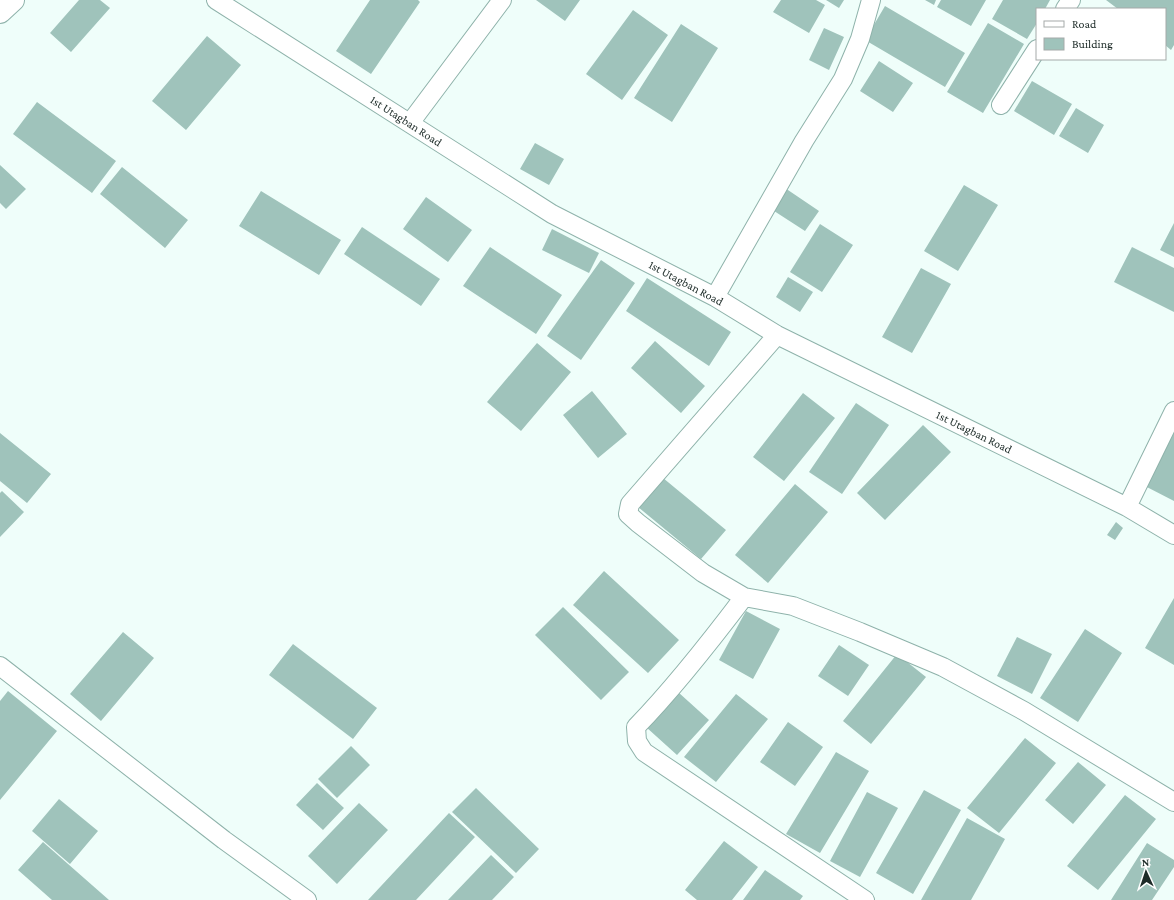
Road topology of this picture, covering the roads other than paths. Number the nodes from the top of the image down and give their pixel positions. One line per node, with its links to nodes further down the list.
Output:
1 (12, 0): 7 (main road)
2 (216, 0): 10 (street, 1st Utagban Road)
3 (502, 0): 10 (street)
4 (872, 0): 11 (street)
5 (1071, 0): 6 (street)
6 (1065, 8)
7 (0, 12)
8 (1036, 51): 9 (street)
9 (1001, 105)
10 (410, 123): 11 (street, 1st Utagban Road)
11 (715, 297): 12 (street, 1st Utagban Road)
12 (777, 335): 14 (street, 1st Utagban Road); 16 (street)
13 (1174, 411): 14 (street)
14 (1127, 507): 15 (street, 1st Utagban Road)
15 (1174, 535)
16 (744, 597): 18 (street); 20 (street)
17 (0, 666): 19 (street)
18 (1174, 802)
19 (307, 900)
20 (865, 900)

